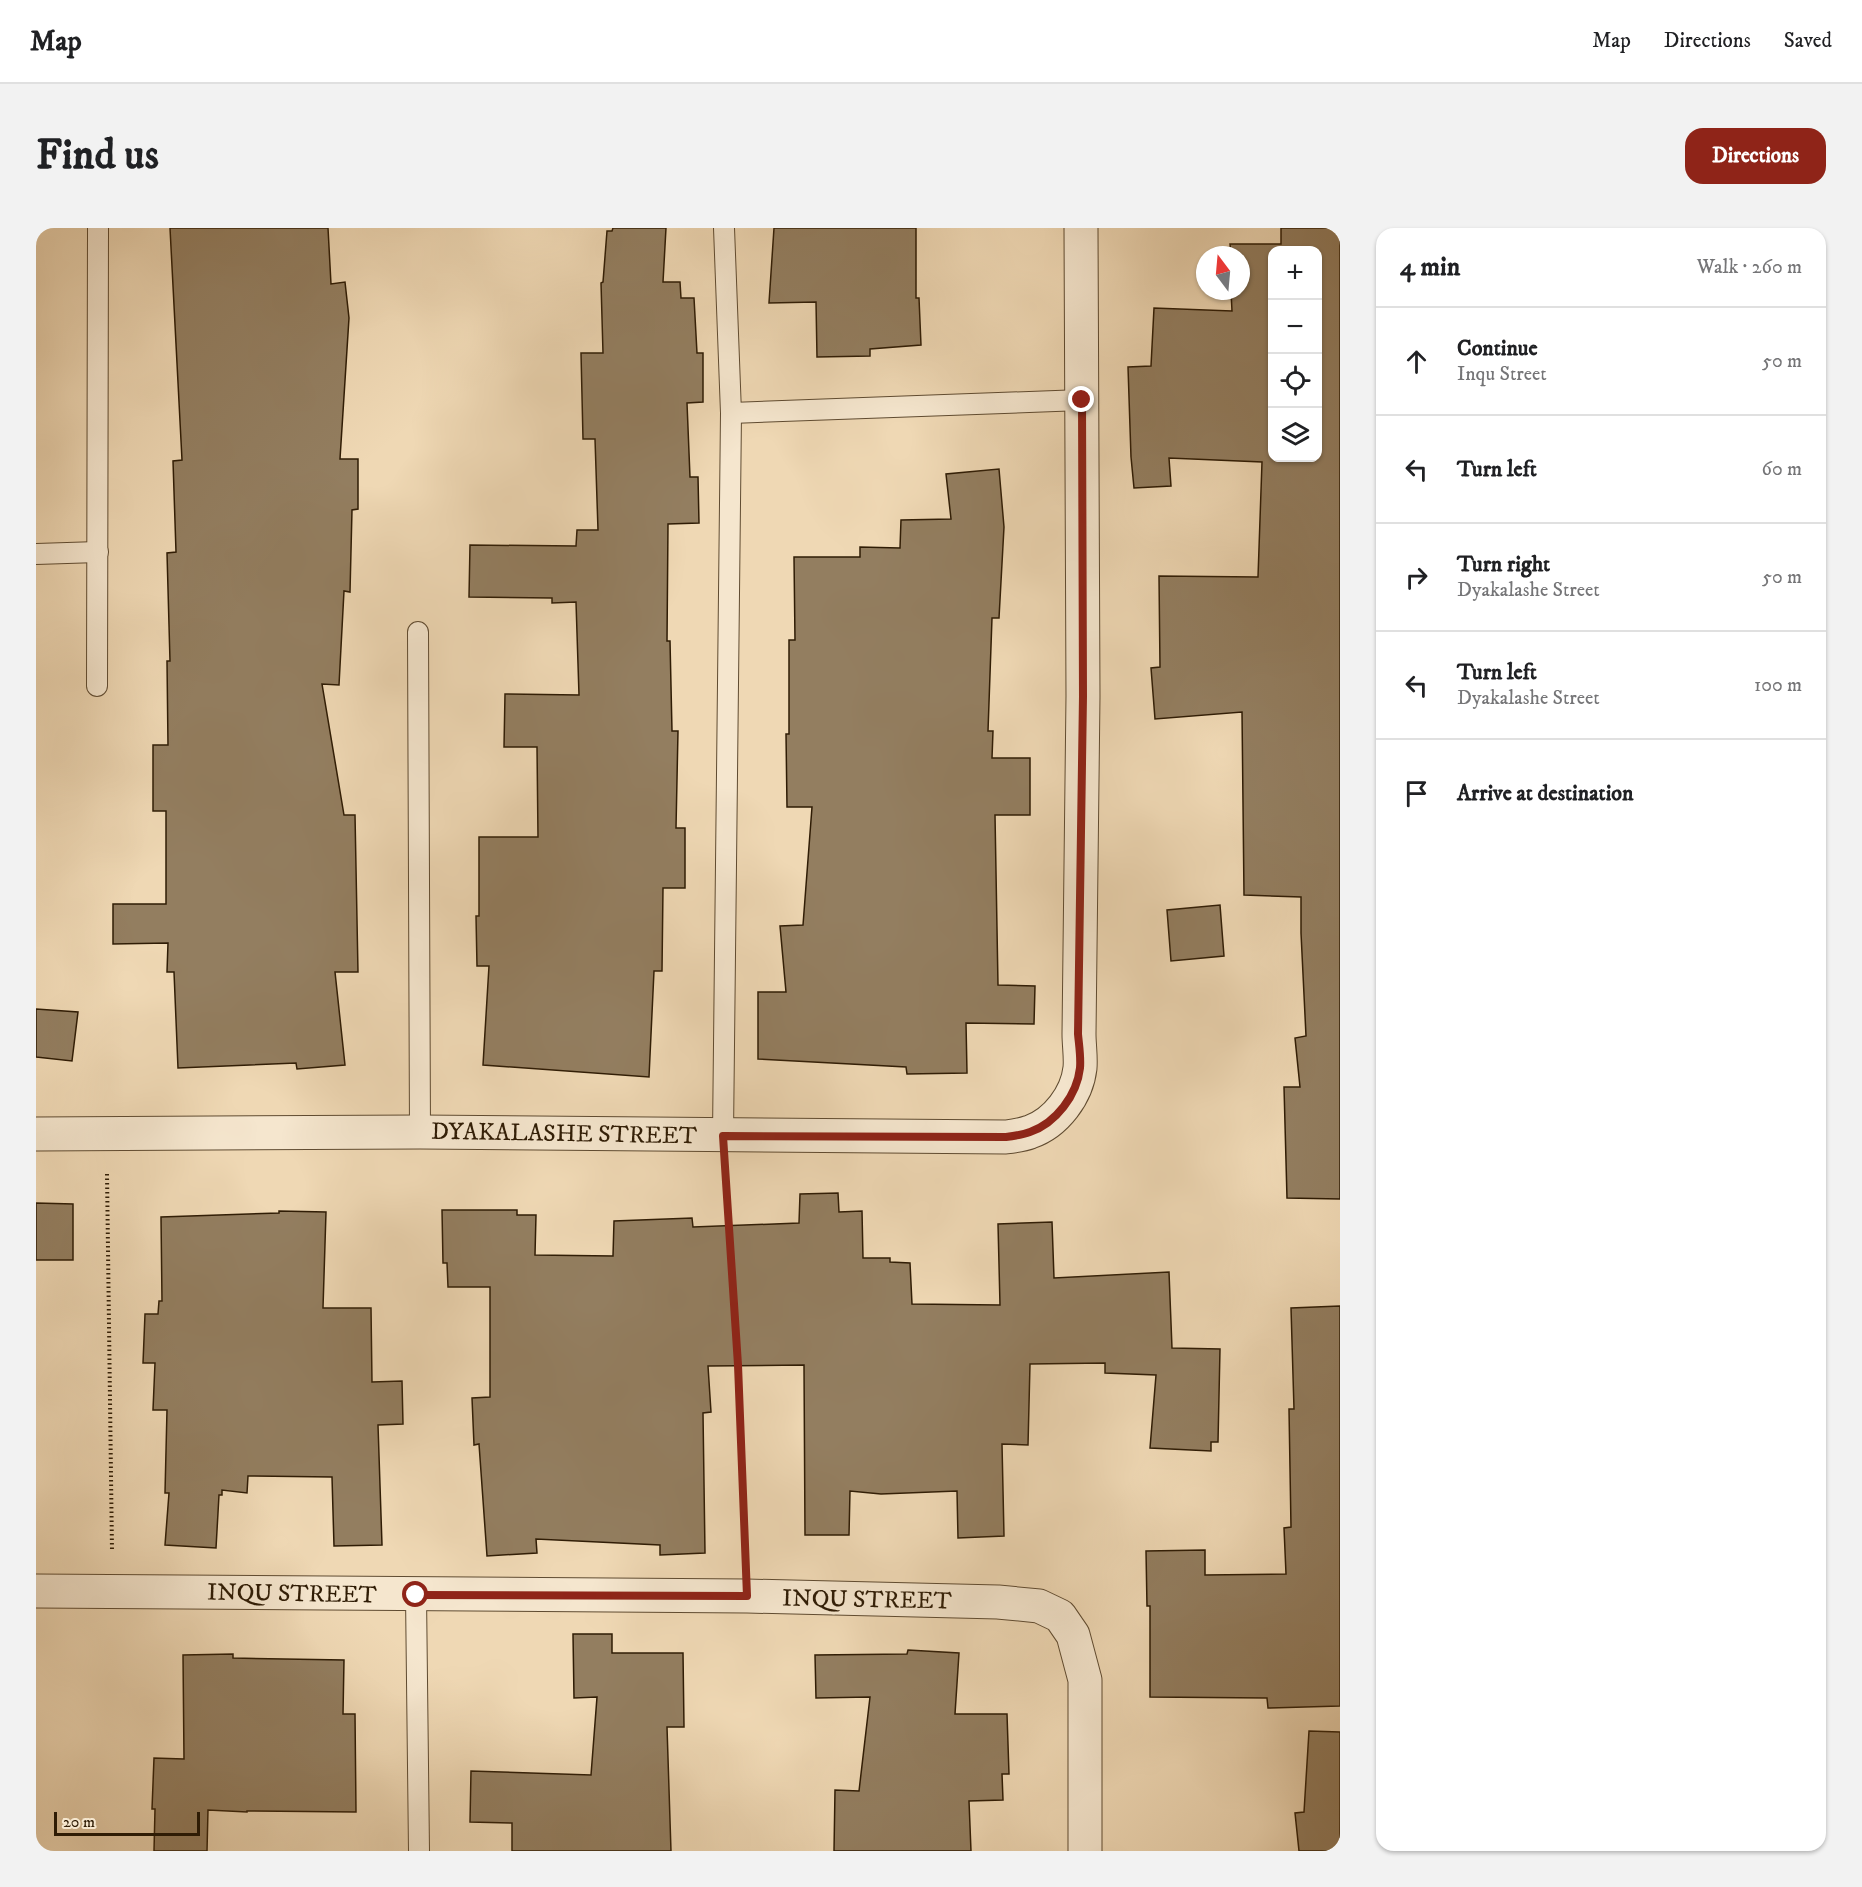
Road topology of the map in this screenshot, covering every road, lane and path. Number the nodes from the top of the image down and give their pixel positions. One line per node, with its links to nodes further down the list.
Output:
1 (98, 228): 6 (lane)
2 (724, 228): 5 (lane)
3 (1081, 228): 4 (street, DYAKALASHE STREET)
4 (1082, 400): 5 (lane); 13 (street, DYAKALASHE STREET)
5 (731, 413): 13 (lane)
6 (98, 552): 7 (lane); 9 (lane)
7 (36, 554)
8 (418, 632): 10 (lane)
9 (98, 686)
10 (420, 1131): 11 (street, DYAKALASHE STREET); 13 (street, DYAKALASHE STREET)
11 (106, 1133): 12 (street, DYAKALASHE STREET); 14 (path)
12 (36, 1134)
13 (723, 1136): 17 (path)
14 (112, 1590): 15 (street, INQU STREET); 16 (street, INQU STREET)
15 (36, 1591)
16 (416, 1595): 17 (street, INQU STREET); 18 (lane)
17 (747, 1596): 19 (street, INQU STREET)
18 (419, 1851)
19 (1085, 1851)

